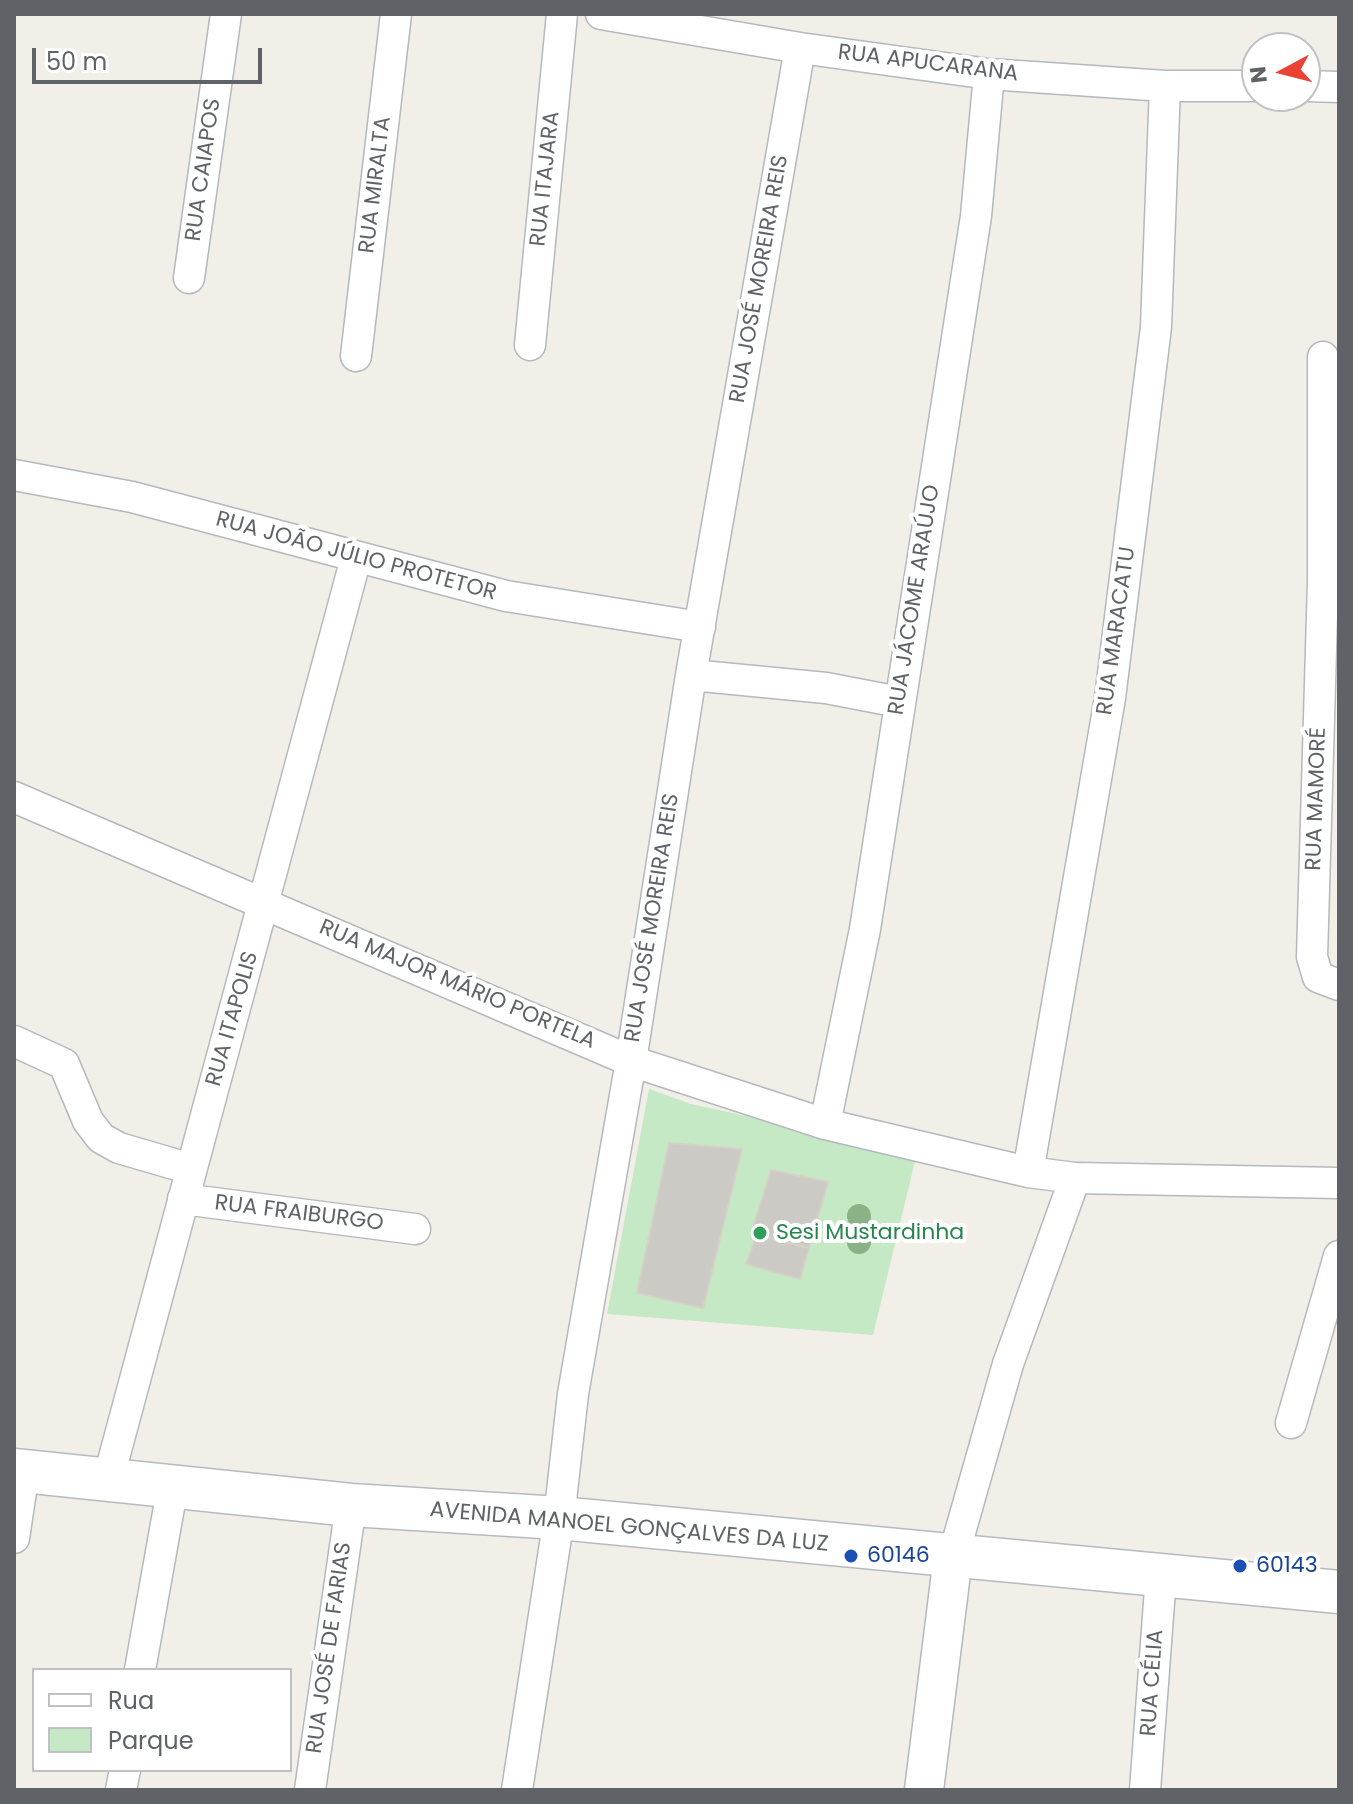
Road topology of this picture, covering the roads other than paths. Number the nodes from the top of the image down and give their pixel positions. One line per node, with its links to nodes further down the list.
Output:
1 (226, 14): 9 (street, RUA CAIAPOS)
2 (396, 14): 11 (street, RUA MIRALTA)
3 (562, 14): 10 (street, RUA ITAJARA)
4 (601, 14): 5 (street, RUA APUCARANA)
5 (800, 48): 6 (street, RUA APUCARANA); 15 (street, RUA JOSÉ MOREIRA REIS)
6 (989, 74): 7 (street, RUA APUCARANA); 17 (street, RUA JÁCOME ARAÚJO)
7 (1165, 86): 8 (street, RUA APUCARANA); 25 (street, RUA MARACATU)
8 (1241, 86)
9 (189, 278)
10 (530, 345)
11 (356, 356)
12 (1323, 357): 20 (street, RUA MAMORÉ)
13 (14, 475): 14 (street, RUA JOÃO JÚLIO PROTETOR)
14 (356, 558): 15 (street, RUA JOÃO JÚLIO PROTETOR); 19 (street, RUA ITAPOLIS)
15 (700, 627): 16 (street, RUA JOSÉ MOREIRA REIS)
16 (691, 675): 17 (street); 22 (street, RUA JOSÉ MOREIRA REIS)
17 (899, 702): 23 (street, RUA JÁCOME ARAÚJO)
18 (14, 797): 19 (street, RUA MAJOR MÁRIO PORTELA)
19 (265, 902): 22 (street, RUA MAJOR MÁRIO PORTELA); 24 (street, RUA ITAPOLIS)
20 (1339, 985)
21 (14, 1041): 24 (street)
22 (631, 1061): 23 (street, RUA MAJOR MÁRIO PORTELA); 36 (street, RUA JOSÉ MOREIRA REIS)
23 (825, 1124): 25 (street, RUA MAJOR MÁRIO PORTELA)
24 (191, 1169): 28 (street, RUA ITAPOLIS)
25 (1028, 1172): 26 (street, RUA MAJOR MÁRIO PORTELA)
26 (1075, 1178): 27 (street, RUA MAJOR MÁRIO PORTELA); 38 (street)
27 (1339, 1183)
28 (183, 1199): 29 (street, RUA FRAIBURGO); 33 (street, RUA ITAPOLIS)
29 (415, 1229)
30 (1339, 1256): 31 (street)
31 (1291, 1423)
32 (19, 1470): 33 (main road, AVENIDA MANOEL GONÇALVES DA LUZ); 37 (street)
33 (108, 1480): 34 (main road, AVENIDA MANOEL GONÇALVES DA LUZ)
34 (173, 1485): 35 (main road, AVENIDA MANOEL GONÇALVES DA LUZ); 41 (street)
35 (351, 1505): 36 (main road, AVENIDA MANOEL GONÇALVES DA LUZ); 42 (street, RUA JOSÉ DE FARIAS)
36 (559, 1518): 38 (main road, AVENIDA MANOEL GONÇALVES DA LUZ); 43 (street, RUA JOSÉ MOREIRA REIS)
37 (14, 1538)
38 (953, 1557): 39 (main road, AVENIDA MANOEL GONÇALVES DA LUZ); 44 (street)
39 (1161, 1576): 40 (main road, AVENIDA MANOEL GONÇALVES DA LUZ); 45 (street, RUA CÉLIA)
40 (1339, 1592)
41 (140, 1668)
42 (310, 1790)
43 (517, 1790)
44 (924, 1790)
45 (1145, 1790)

